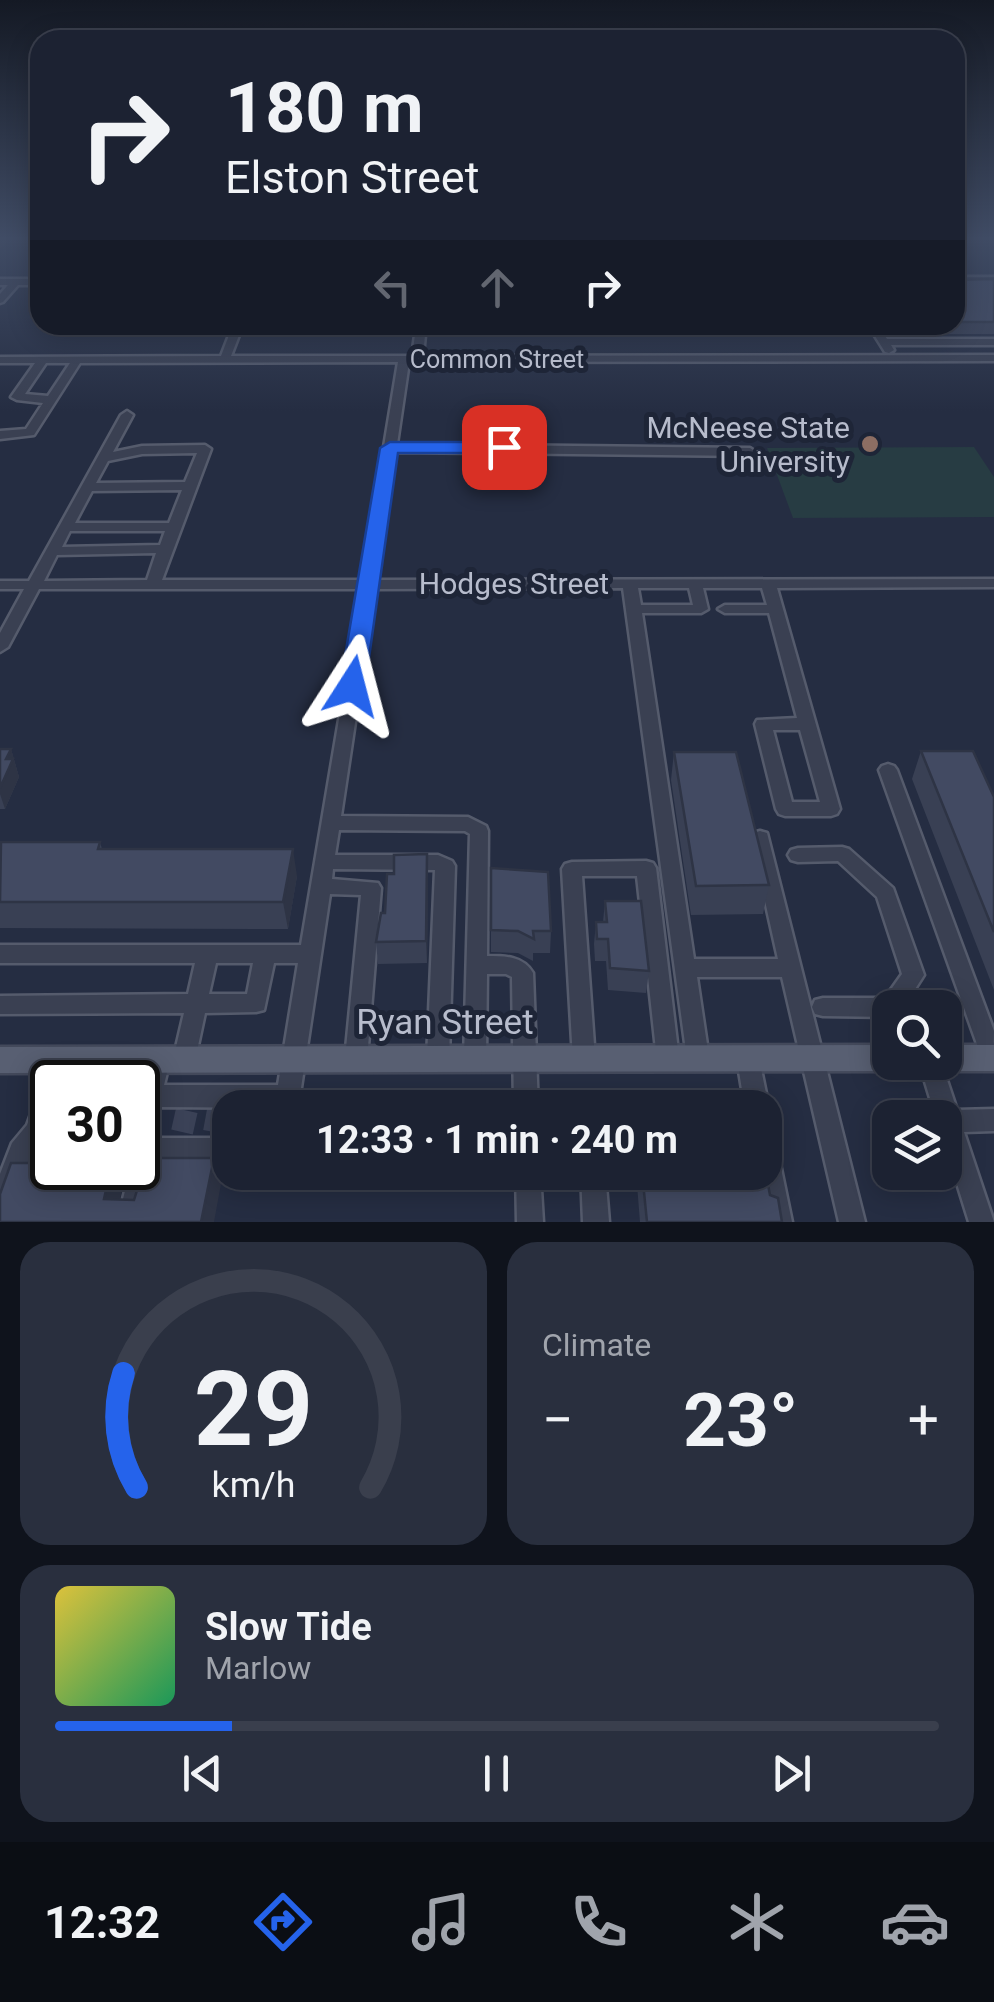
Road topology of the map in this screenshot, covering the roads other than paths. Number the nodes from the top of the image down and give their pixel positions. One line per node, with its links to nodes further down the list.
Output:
1 (234, 335): 8 (street)
2 (420, 335): 9 (street)
3 (879, 335): 4 (street)
4 (884, 342): 5 (street); 6 (street)
5 (994, 342)
6 (894, 358): 7 (street, Common Street); 9 (street, Common Street)
7 (994, 358)
8 (224, 359): 9 (street, Common Street); 12 (street, Common Street)
9 (410, 359): 16 (street)
10 (0, 360): 11 (street, Common Street)
11 (43, 360): 12 (street, Common Street); 13 (street)
12 (78, 360): 13 (street)
13 (52, 400): 15 (street)
14 (127, 416): 18 (street)
15 (0, 435)
16 (390, 448): 17 (street); 25 (street)
17 (750, 452)
18 (104, 458): 19 (street); 20 (street)
19 (191, 486): 20 (street); 22 (street)
20 (88, 487): 21 (street)
21 (66, 526): 22 (street); 24 (street)
22 (174, 526): 23 (street)
23 (166, 549): 24 (street); 29 (street)
24 (53, 551): 31 (street)
25 (368, 582): 26 (street, Hodges Street); 29 (street, Hodges Street); 39 (street)
26 (630, 583): 27 (street, Hodges Street); 35 (street)
27 (695, 583): 28 (street, Hodges Street); 35 (street)
28 (768, 583): 30 (street, Hodges Street); 34 (street)
29 (152, 584): 31 (street, Hodges Street)
30 (994, 584)
31 (34, 585): 32 (street, Hodges Street); 36 (street)
32 (0, 586)
33 (726, 609): 34 (street)
34 (774, 609): 37 (street)
35 (633, 610): 51 (street)
36 (0, 647)
37 (806, 724): 37 (street)
38 (888, 770): 61 (street)
39 (331, 823): 42 (street); 50 (street)
40 (760, 838): 52 (street)
41 (798, 855): 53 (street)
42 (325, 862): 43 (street); 44 (street)
43 (365, 862): 45 (street); 64 (street)
44 (321, 886): 45 (street); 49 (street)
45 (362, 886): 63 (street)
46 (208, 953): 47 (street); 48 (street); 54 (street)
47 (0, 954)
48 (265, 954): 49 (street); 54 (street)
49 (310, 954): 62 (street)
50 (476, 965): 65 (street); 66 (street)
51 (685, 968): 52 (street); 68 (street)
52 (790, 968): 58 (street)
53 (902, 990)
54 (196, 1003): 55 (street); 70 (street)
55 (0, 1004)
56 (823, 1007): 57 (street)
57 (872, 1007)
58 (812, 1058): 59 (main road, Ryan Street); 69 (main road, Ryan Street); 95 (street)
59 (872, 1058)
60 (962, 1058): 61 (main road)
61 (994, 1058)
62 (294, 1059): 63 (main road, Ryan Street); 70 (main road, Ryan Street); 75 (street)
63 (356, 1059): 64 (main road, Ryan Street)
64 (438, 1059): 65 (main road, Ryan Street)
65 (475, 1059): 66 (main road, Ryan Street)
66 (525, 1059): 67 (main road, Ryan Street); 76 (street)
67 (584, 1059): 68 (main road, Ryan Street); 68 (street)
68 (683, 1059): 69 (main road, Ryan Street)
69 (748, 1059): 77 (street)
70 (172, 1060): 71 (main road, Ryan Street); 74 (street)
71 (160, 1062)
72 (1, 1064): 73 (main road, Ryan Street)
73 (30, 1070)
74 (160, 1080)
75 (289, 1090)
76 (526, 1090)
77 (754, 1090)
78 (160, 1097): 79 (street)
79 (212, 1101)
80 (994, 1120): 81 (street)
81 (962, 1121)
82 (160, 1140): 84 (street)
83 (30, 1143): 90 (street)
84 (212, 1143)
85 (962, 1161): 96 (street)
86 (134, 1190): 91 (street)
87 (529, 1190): 92 (street)
88 (594, 1190): 93 (street)
89 (773, 1190): 94 (street)
90 (0, 1209)
91 (130, 1222)
92 (530, 1222)
93 (596, 1222)
94 (779, 1222)
95 (852, 1222)
96 (982, 1222)

